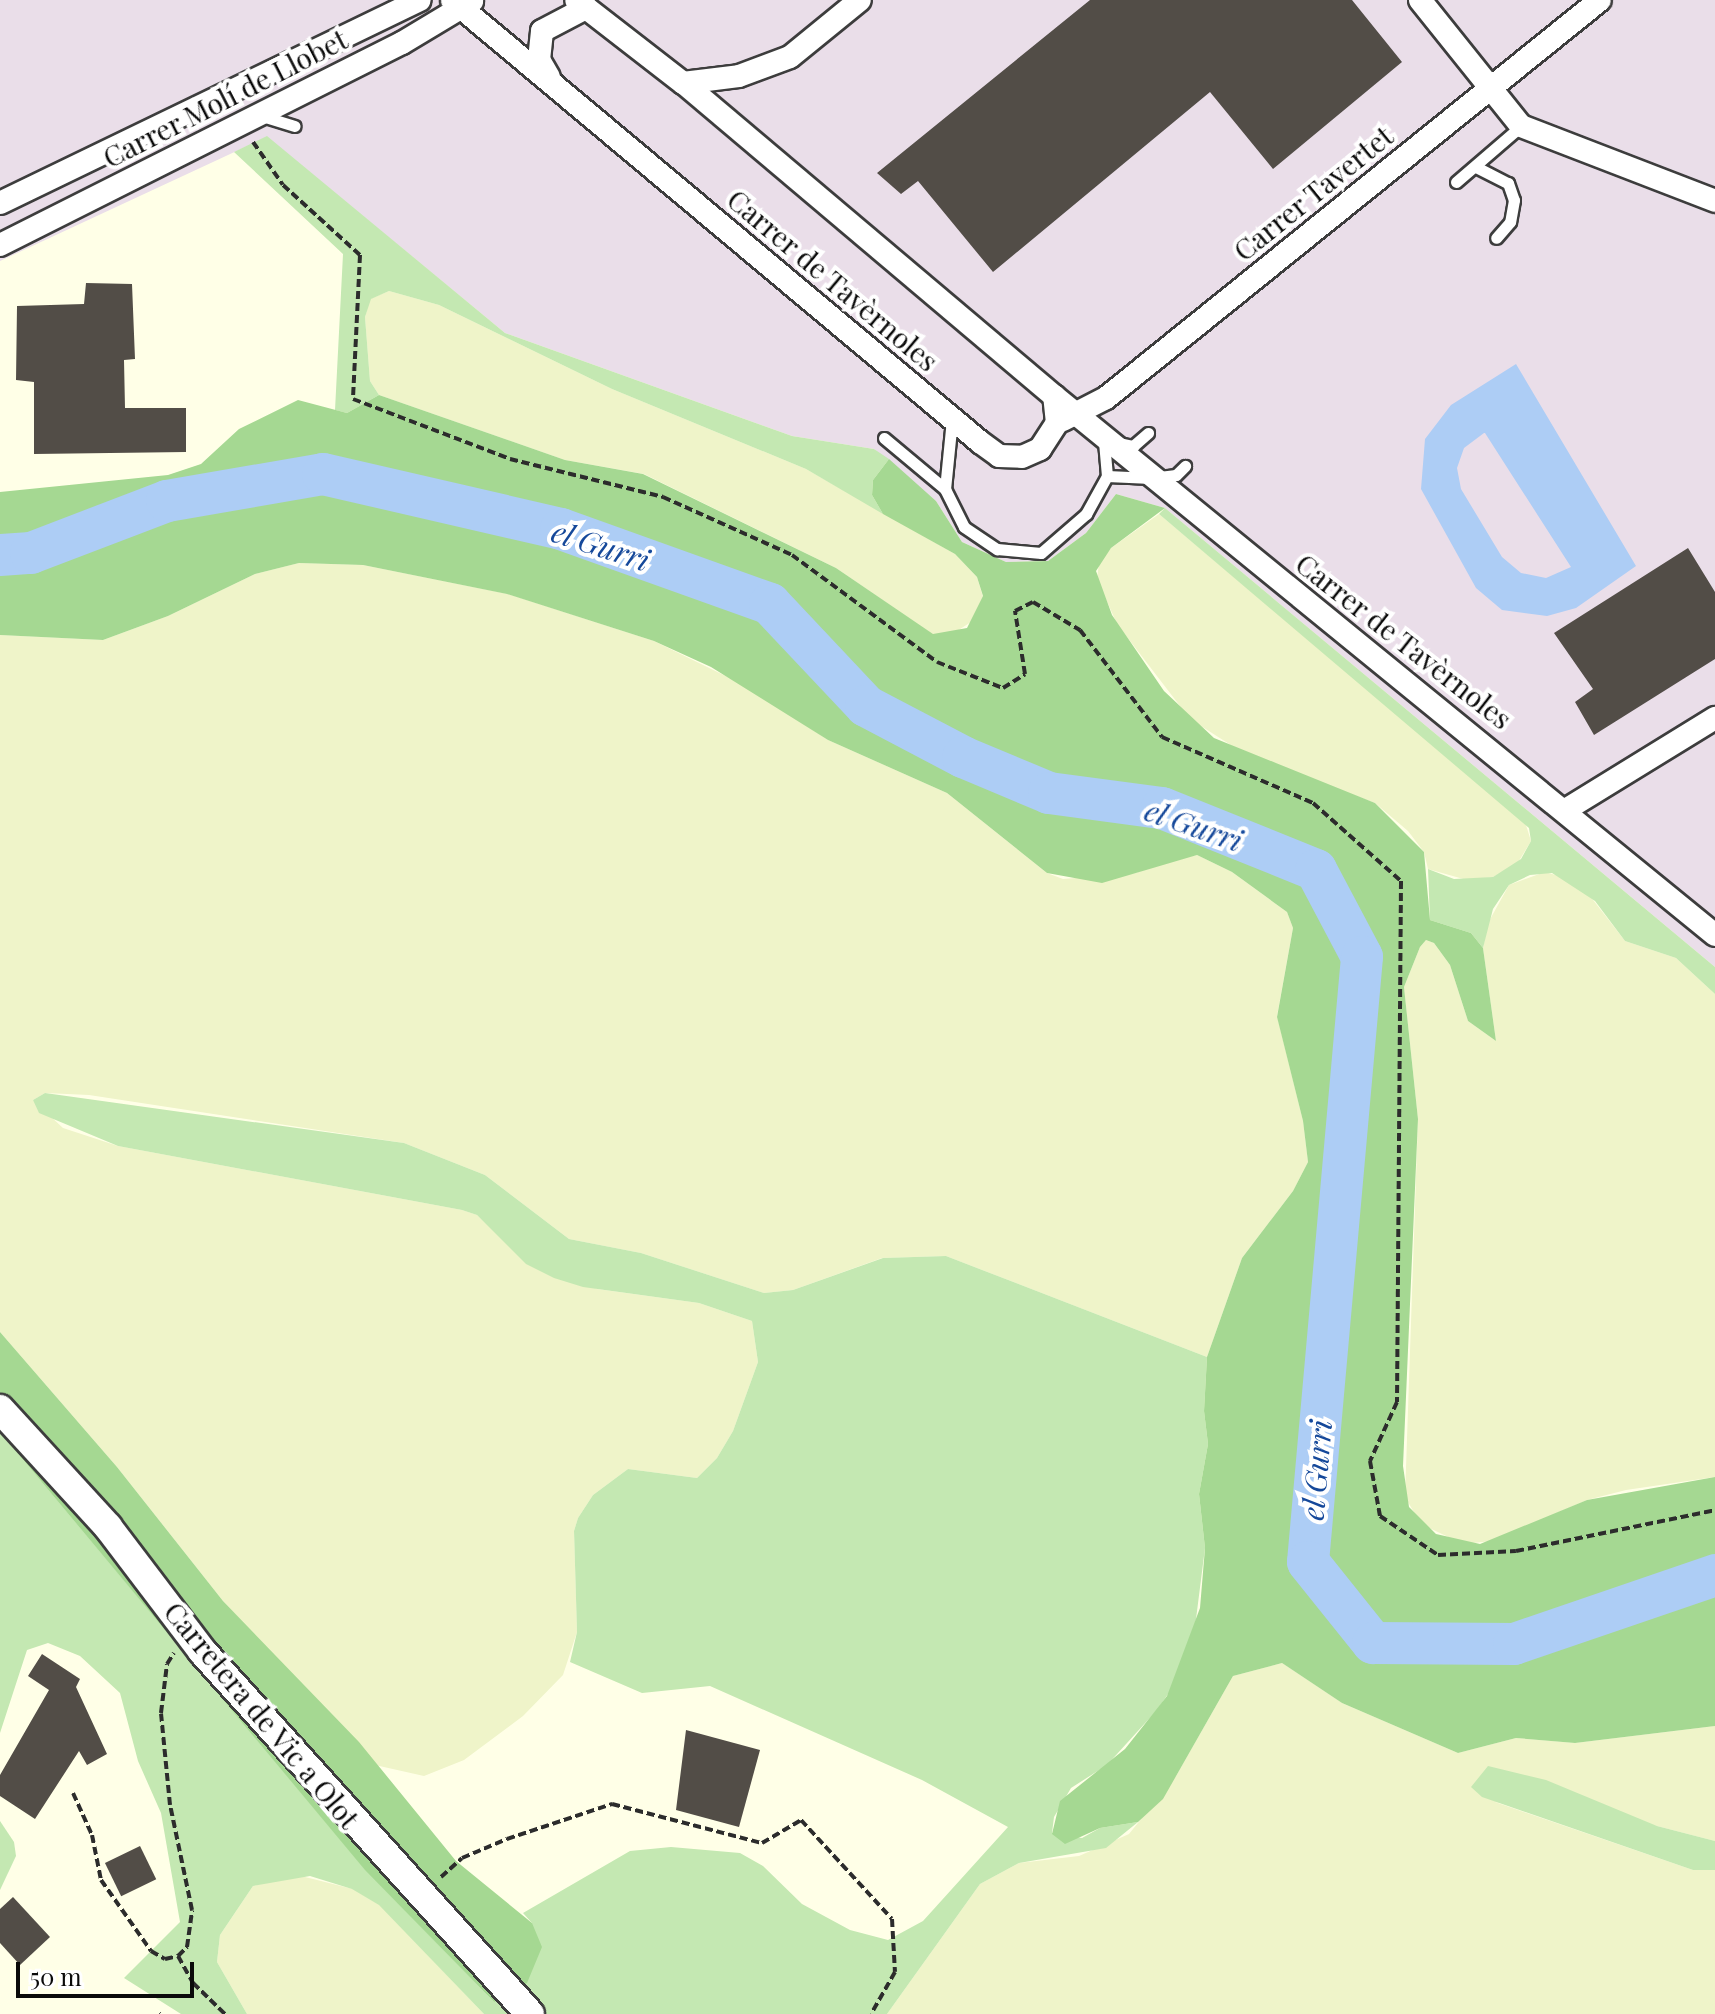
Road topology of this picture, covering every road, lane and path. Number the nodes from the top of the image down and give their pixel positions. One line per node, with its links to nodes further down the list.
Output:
1 (420, 0): 7 (street, Carrer Molí de Llobet)
2 (860, 0): 9 (street)
3 (1420, 0): 10 (street)
4 (1600, 0): 10 (street, Carrer Tavertet)
5 (463, 3): 8 (street, Carrer de Tavèrnoles); 11 (street, Carrer Molí de Llobet)
6 (582, 3): 8 (street, Carrer de Tavèrnoles); 9 (street, Carrer de Tavèrnoles)
7 (379, 10): 18 (street, Carrer Molí de Llobet)
8 (552, 83): 21 (street, Carrer de Tavèrnoles)
9 (683, 83): 22 (street, Carrer de Tavèrnoles)
10 (1493, 87): 13 (street); 22 (street, Carrer Tavertet)
11 (258, 115): 12 (lane); 20 (street, Carrer Molí de Llobet)
12 (294, 126)
13 (1521, 126): 15 (lane); 17 (street)
14 (250, 139): 34 (path)
15 (1476, 167): 16 (lane); 19 (lane)
16 (1456, 182)
17 (1715, 201)
18 (0, 203)
19 (1496, 238)
20 (0, 245)
21 (952, 419): 22 (street, Carrer de Tavèrnoles); 29 (lane)
22 (1066, 419): 25 (street, Carrer de Tavèrnoles)
23 (1148, 433): 25 (lane)
24 (884, 438): 29 (lane)
25 (1104, 440): 27 (lane); 28 (street, Carrer de Tavèrnoles)
26 (1185, 466): 28 (lane)
27 (1107, 476): 28 (lane); 29 (lane)
28 (1151, 478): 31 (street, Carrer de Tavèrnoles)
29 (945, 489)
30 (1715, 718): 31 (street)
31 (1567, 809): 32 (street, Carrer de Tavèrnoles)
32 (1715, 935)
33 (0, 1409): 35 (street, Carretera de Vic a Olot)
34 (1715, 1510)
35 (187, 1631): 38 (path); 40 (street, Carretera de Vic a Olot)
36 (73, 1793): 38 (path)
37 (462, 1858): 41 (path)
38 (178, 1956): 39 (path)
39 (225, 2014)
40 (530, 2014)
41 (871, 2014)

